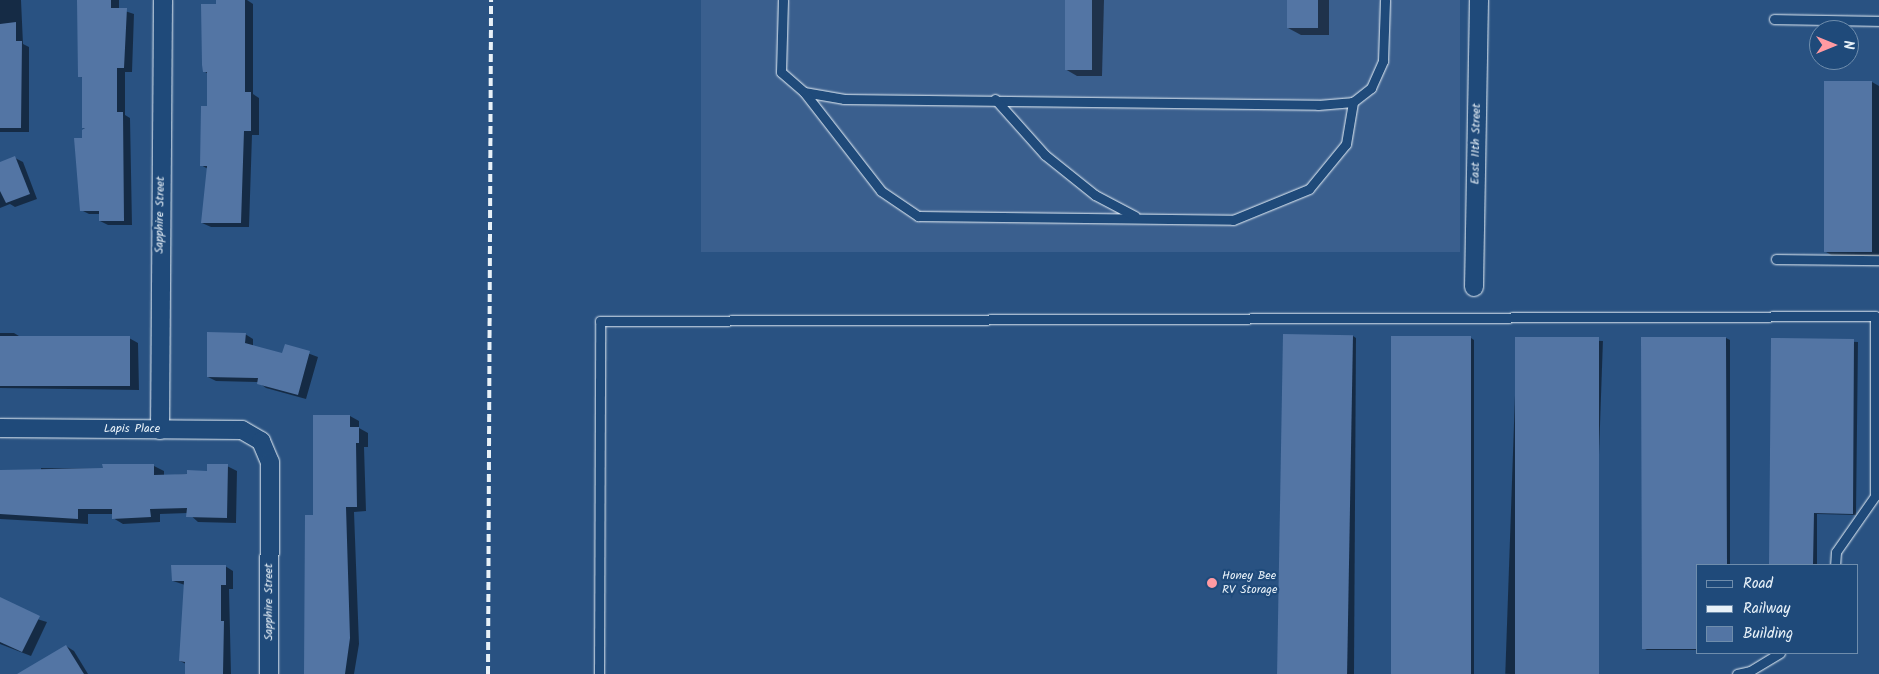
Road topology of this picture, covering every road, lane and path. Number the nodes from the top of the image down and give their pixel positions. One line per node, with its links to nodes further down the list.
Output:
1 (163, 0): 15 (street, Sapphire Street)
2 (783, 0): 7 (lane)
3 (1385, 0): 9 (lane)
4 (1479, 0): 13 (street, East 11th Street)
5 (1774, 20): 6 (lane)
6 (1879, 21)
7 (804, 92): 8 (lane); 10 (lane)
8 (995, 99): 9 (lane); 10 (lane)
9 (1353, 102): 10 (lane)
10 (1137, 218)
11 (1776, 259): 12 (lane)
12 (1879, 260)
13 (1474, 287)
14 (0, 428): 15 (street, Lapis Place)
15 (160, 430): 16 (street, Lapis Place)
16 (261, 441): 19 (street, Sapphire Street)
17 (1835, 564): 20 (lane)
18 (1778, 654): 21 (lane)
19 (269, 674)
20 (600, 674)
21 (1737, 674)

